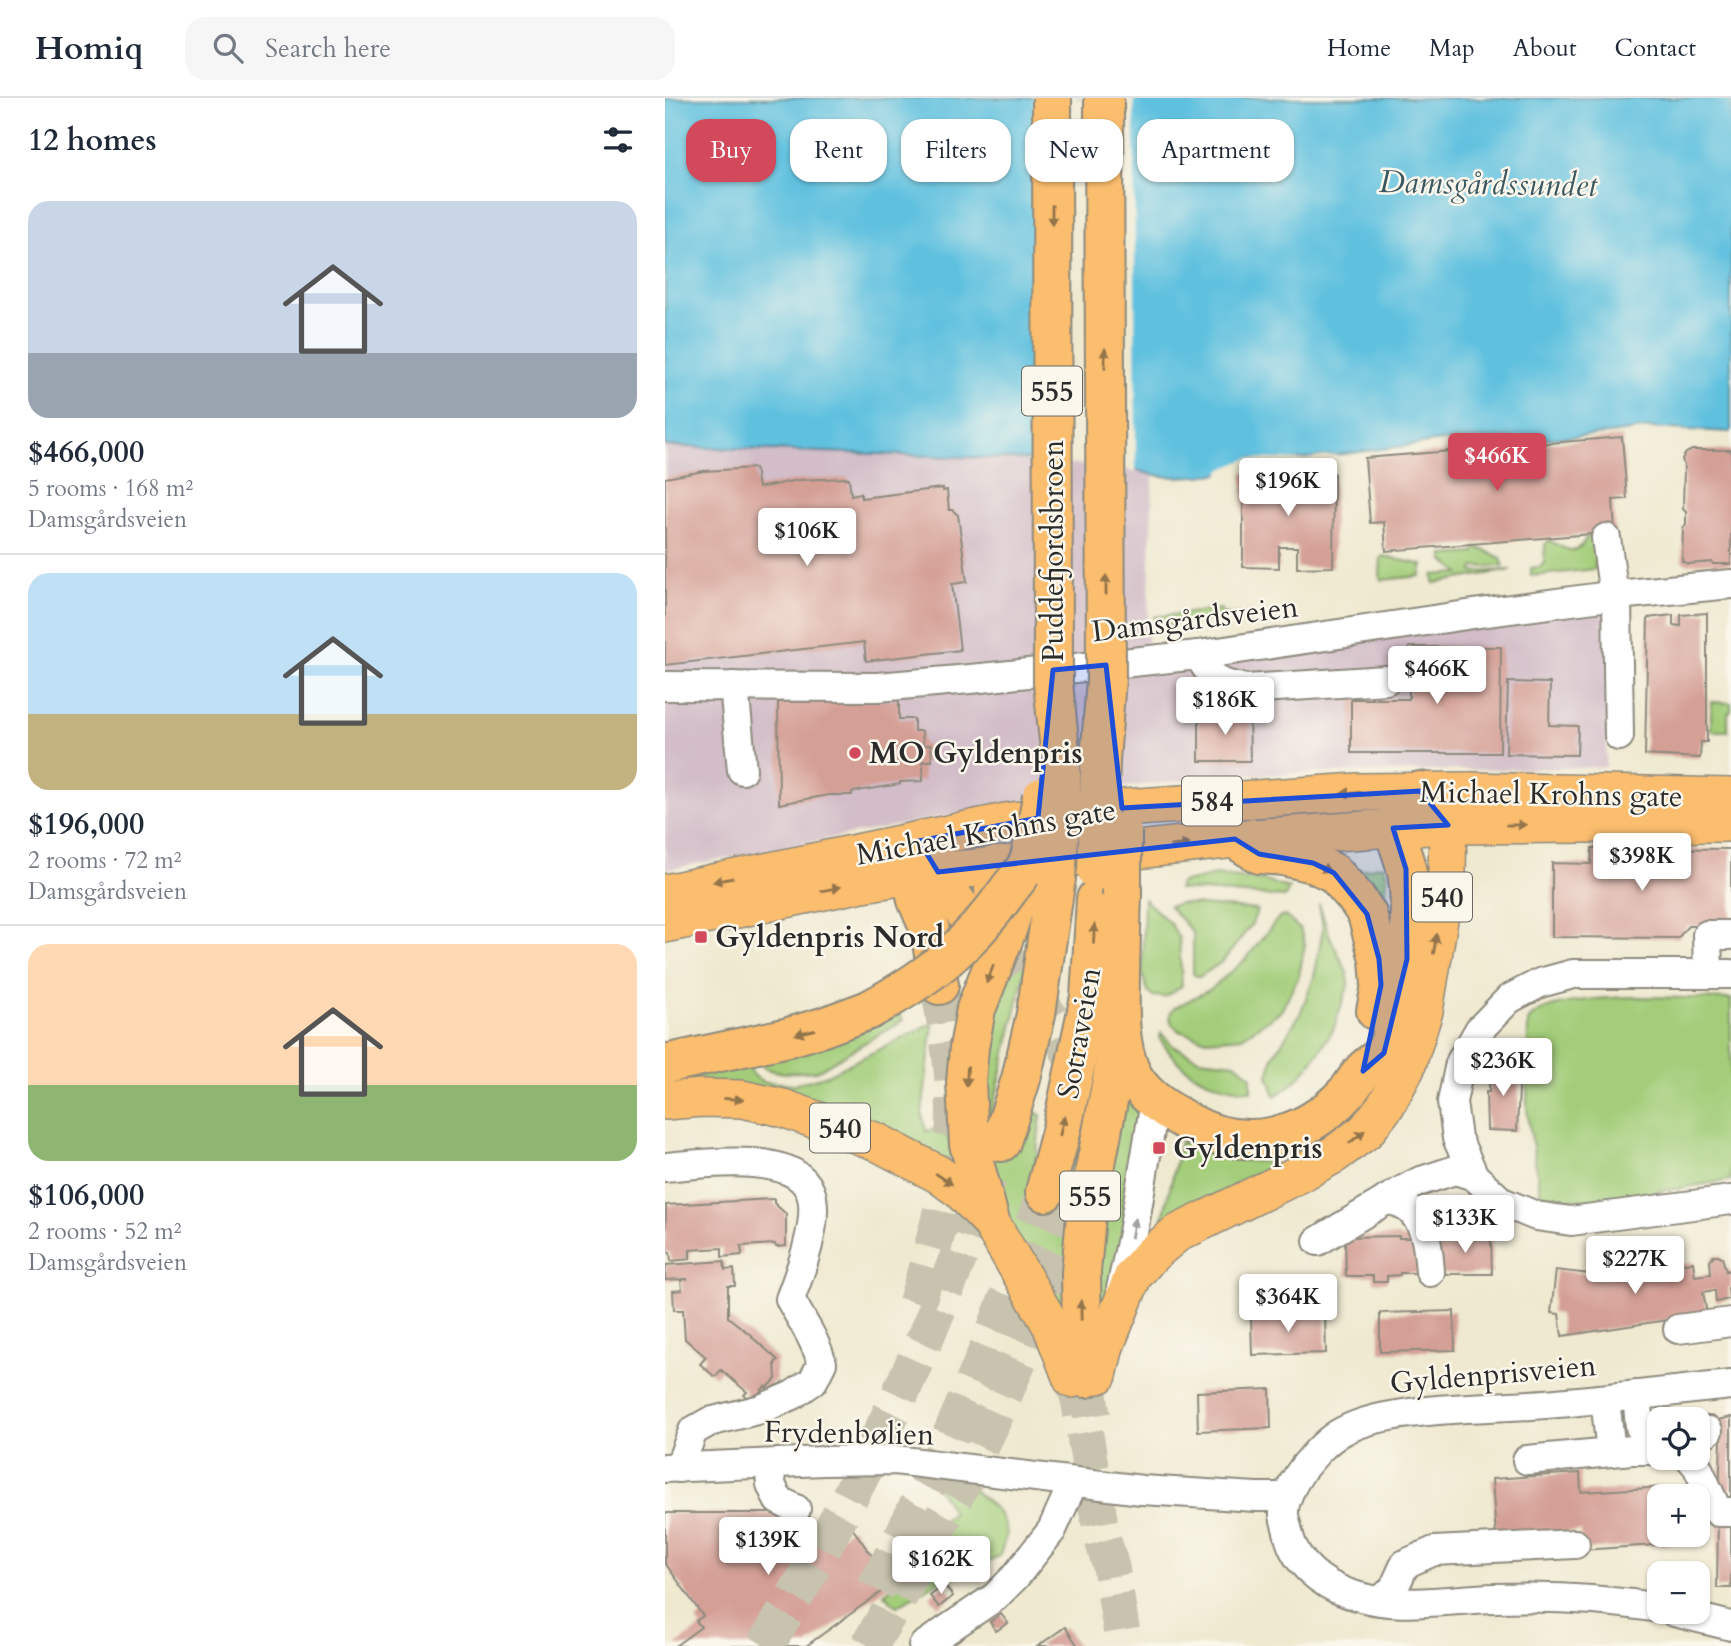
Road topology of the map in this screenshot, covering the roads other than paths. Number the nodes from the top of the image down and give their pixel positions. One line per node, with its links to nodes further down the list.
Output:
1 (1052, 98): 20 (highway, Puddefjordsbroen / 555, one-way to 20, bridge)
2 (1104, 98): 21 (highway, Puddefjordsbroen / 555, one-way to 2, bridge)
3 (1606, 538): 5 (street)
4 (1731, 584): 5 (street, Damsgårdsveien)
5 (1623, 595): 6 (street, Damsgårdsveien); 7 (street); 11 (street)
6 (1198, 655): 8 (street); 10 (street, Damsgårdsveien)
7 (1637, 673)
8 (1386, 680)
9 (665, 686): 10 (street, Damsgårdsveien)
10 (734, 686): 12 (street)
11 (1619, 736)
12 (742, 770)
13 (1420, 791): 14 (main road, Michael Krohns gate / 584); 16 (main road); 17 (highway); 19 (main road, Michael Krohns gate / 584, one-way to 19)
14 (1731, 797)
15 (1731, 823): 16 (main road, Michael Krohns gate / 584, one-way to 15)
16 (1448, 825): 17 (main road, Michael Krohns gate / 584); 41 (main road, 540, one-way to 16)
17 (1393, 828): 18 (main road, Michael Krohns gate / 584); 29 (highway, 555)
18 (1235, 839): 20 (main road, Michael Krohns gate / 584, one-way to 18); 29 (highway, one-way to 29)
19 (923, 863): 20 (main road, Michael Krohns gate / 584); 20 (highway, 555); 22 (main road, Michael Krohns gate / 584, one-way to 22); 23 (main road, Michael Krohns gate / 584, one-way to 19); 26 (highway)
20 (1026, 869): 28 (highway, 555, one-way to 28, bridge); 32 (highway, Sotraveien / 555); 38 (highway, 555, one-way to 38)
21 (1109, 883): 27 (highway, 555); 35 (highway, Sotraveien / 555, one-way to 21)
22 (665, 893)
23 (665, 924)
24 (1731, 935): 25 (street)
25 (1719, 974): 34 (street)
26 (939, 985)
27 (1120, 1016): 31 (highway, 555); 44 (highway, 555, one-way to 27)
28 (665, 1064)
29 (1363, 1070): 31 (highway, 555)
30 (665, 1101): 38 (main road, 540, one-way to 38)
31 (1155, 1101): 41 (street, one-way to 31)
32 (1001, 1142)
33 (665, 1167): 53 (street)
34 (1474, 1176): 36 (street); 37 (street)
35 (1045, 1192)
36 (1387, 1199): 39 (street); 40 (street)
37 (1731, 1200)
38 (990, 1222): 44 (main road, 540)
39 (1318, 1241)
40 (1430, 1272)
41 (1115, 1319): 44 (main road, 540)
42 (1731, 1322): 43 (street)
43 (1678, 1329)
44 (1086, 1377)
45 (1731, 1385): 46 (street, Gyldenprisveien)
46 (1637, 1395): 47 (street, Gyldenprisveien); 48 (street)
47 (1605, 1399): 50 (street); 56 (street, Gyldenprisveien)
48 (1647, 1430)
49 (1647, 1450): 50 (street)
50 (1611, 1452): 51 (street)
51 (1527, 1460)
52 (769, 1464): 53 (street, Frydenbølien); 55 (street, Frydenbølien); 57 (street)
53 (672, 1468)
54 (1699, 1470): 58 (street)
55 (1073, 1483): 56 (street, Frydenbølien); 64 (street)
56 (1287, 1497): 60 (street)
57 (796, 1509)
58 (1731, 1512)
59 (1574, 1544): 60 (street)
60 (1381, 1601): 61 (street)
61 (1647, 1607)
62 (1702, 1624): 63 (street)
63 (1721, 1632)
64 (923, 1646)

